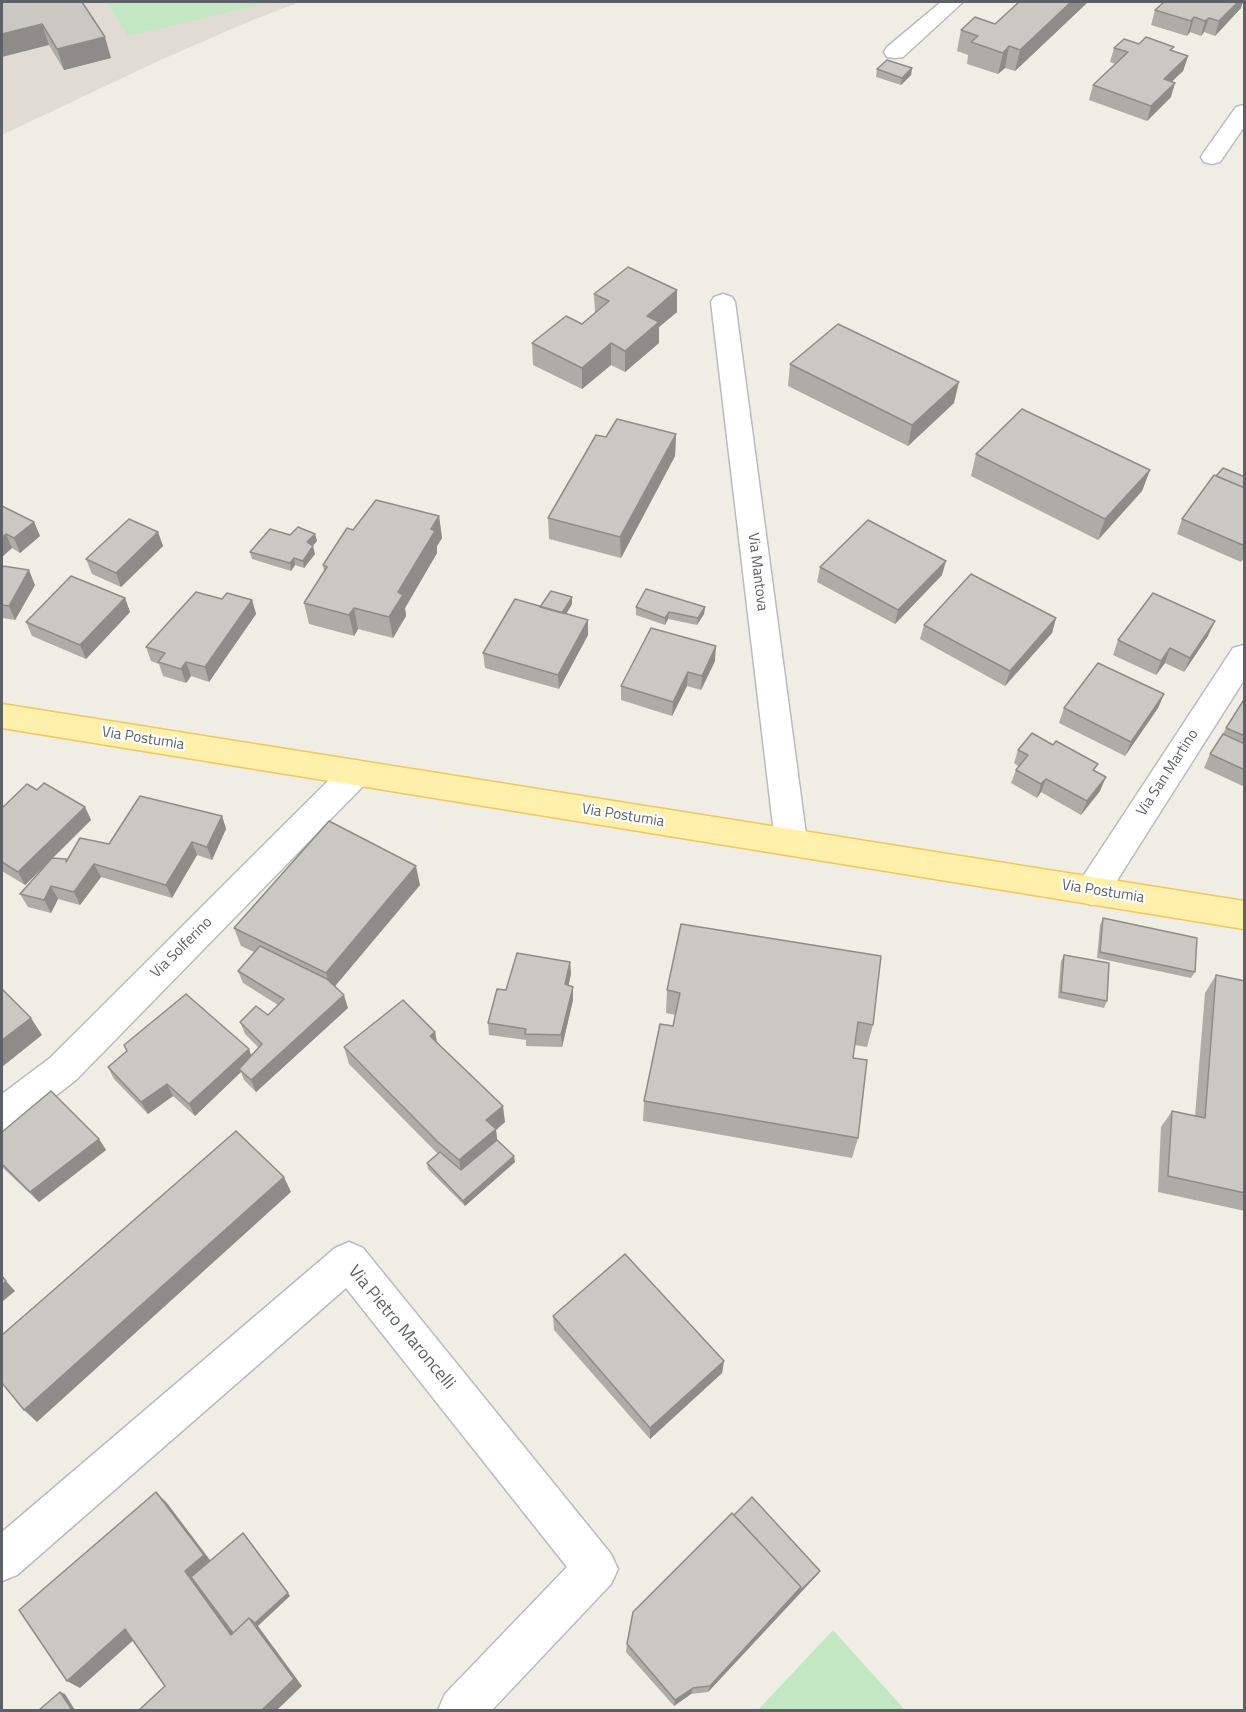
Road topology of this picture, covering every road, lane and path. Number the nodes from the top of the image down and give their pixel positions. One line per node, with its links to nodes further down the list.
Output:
1 (953, 2): 2 (street)
2 (895, 52)
3 (1245, 112): 4 (street)
4 (1212, 157)
5 (723, 302): 9 (street, Via Mantova)
6 (1245, 656): 10 (street, Via San Martino)
7 (2, 716): 8 (main road, Via Postumia)
8 (356, 773): 9 (main road, Via Postumia); 12 (street, Via Solferino)
9 (791, 842): 10 (main road, Via Postumia)
10 (1092, 891): 11 (main road, Via Postumia)
11 (1245, 915)
12 (2, 1115)
13 (2, 1560): 14 (street, Via Pietro Maroncelli)
14 (461, 1710)

